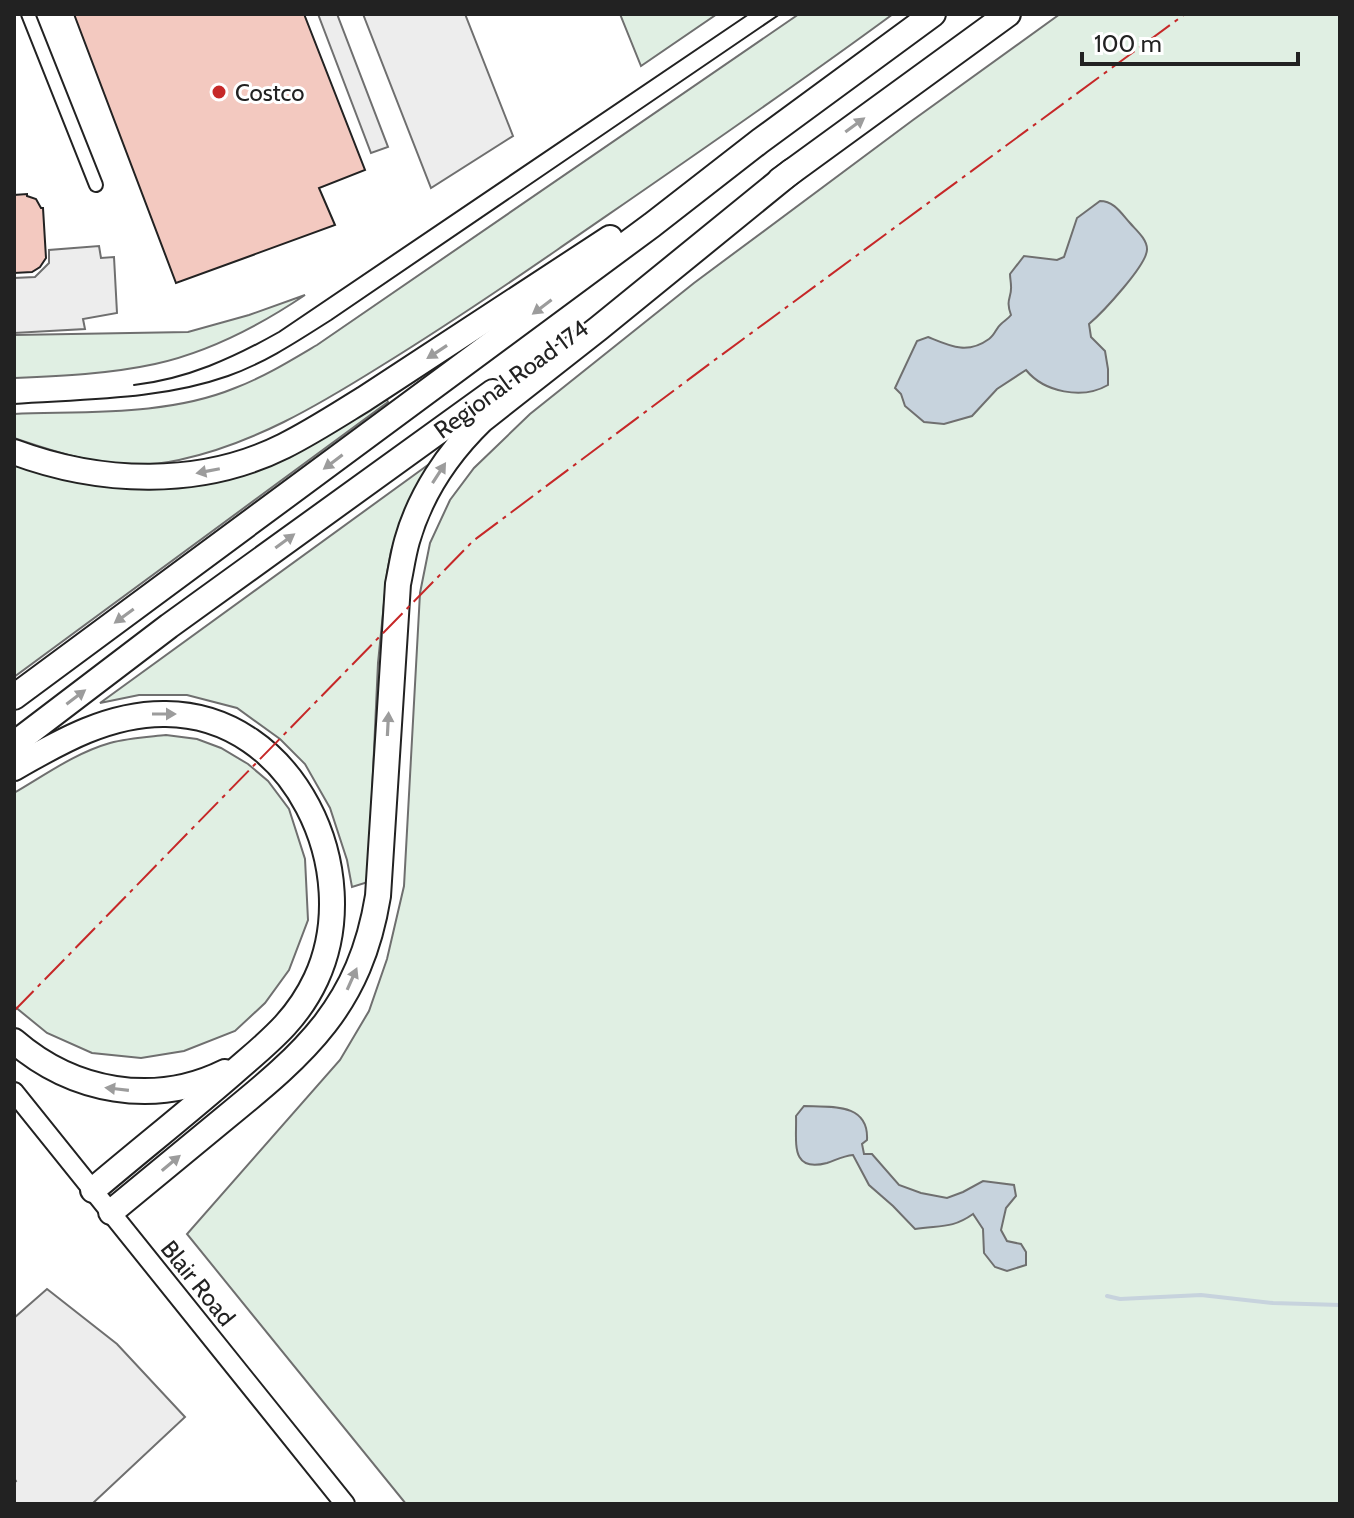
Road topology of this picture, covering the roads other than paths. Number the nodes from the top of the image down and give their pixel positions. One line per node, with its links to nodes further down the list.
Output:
1 (28, 14): 6 (street)
2 (933, 14): 4 (highway, Regional Road 174)
3 (1008, 14): 5 (highway, Regional Road 174, one-way to 3)
4 (760, 141): 7 (highway, one-way to 7); 8 (highway, Regional Road 174, one-way to 8)
5 (792, 171): 9 (highway, Regional Road 174, one-way to 5); 15 (highway, one-way to 5)
6 (96, 185)
7 (14, 452)
8 (14, 697)
9 (14, 744)
10 (14, 768): 12 (highway, one-way to 12)
11 (14, 1041): 12 (highway, one-way to 11)
12 (245, 1062): 14 (highway)
13 (14, 1092): 14 (main road, Blair Road)
14 (93, 1190): 15 (main road, Blair Road)
15 (111, 1212): 16 (main road, Blair Road)
16 (345, 1504)

